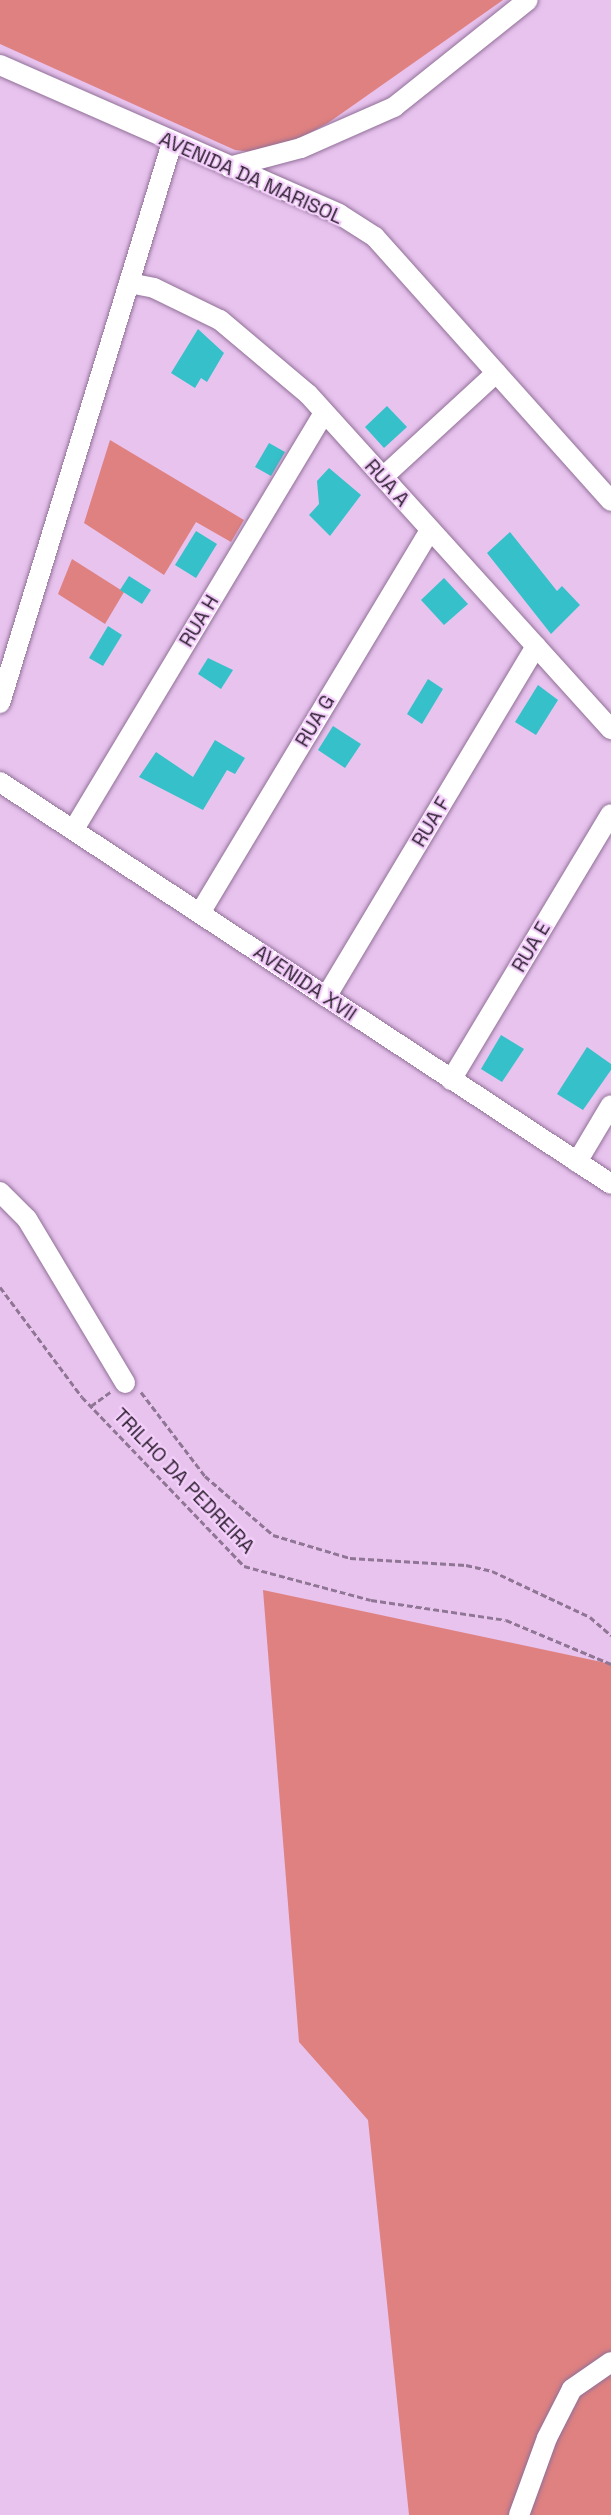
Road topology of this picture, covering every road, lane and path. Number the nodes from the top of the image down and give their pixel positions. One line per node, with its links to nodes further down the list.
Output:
1 (528, 0): 4 (street)
2 (0, 65): 3 (street, AVENIDA DA MARISOL)
3 (172, 143): 4 (street, AVENIDA DA MARISOL); 5 (street)
4 (229, 167): 6 (street, AVENIDA DA MARISOL)
5 (129, 283): 7 (street, RUA A); 12 (street)
6 (496, 373): 8 (street); 9 (street, AVENIDA DA MARISOL)
7 (324, 413): 8 (street, RUA A); 16 (street, RUA H)
8 (383, 477): 10 (street, RUA A)
9 (611, 501)
10 (430, 530): 11 (street, RUA A); 17 (street, RUA G)
11 (536, 646): 13 (street, RUA A); 18 (street, RUA F)
12 (0, 703)
13 (611, 729)
14 (0, 782): 16 (street, AVENIDA XVII)
15 (611, 814): 19 (street, RUA E)
16 (74, 829): 17 (street, AVENIDA XVII)
17 (200, 913): 18 (street, AVENIDA XVII)
18 (326, 997): 19 (street, AVENIDA XVII)
19 (451, 1080): 21 (street, AVENIDA XVII)
20 (611, 1106): 21 (street)
21 (577, 1162): 22 (street, AVENIDA XVII)
22 (611, 1184)
23 (0, 1192): 25 (street)
24 (0, 1287): 26 (path, TRILHO DA PEDREIRA)
25 (125, 1383): 26 (path); 27 (path)
26 (90, 1406): 28 (path, TRILHO DA PEDREIRA)
27 (611, 1635)
28 (611, 1664)
29 (611, 2362): 30 (street)
30 (519, 2515)

